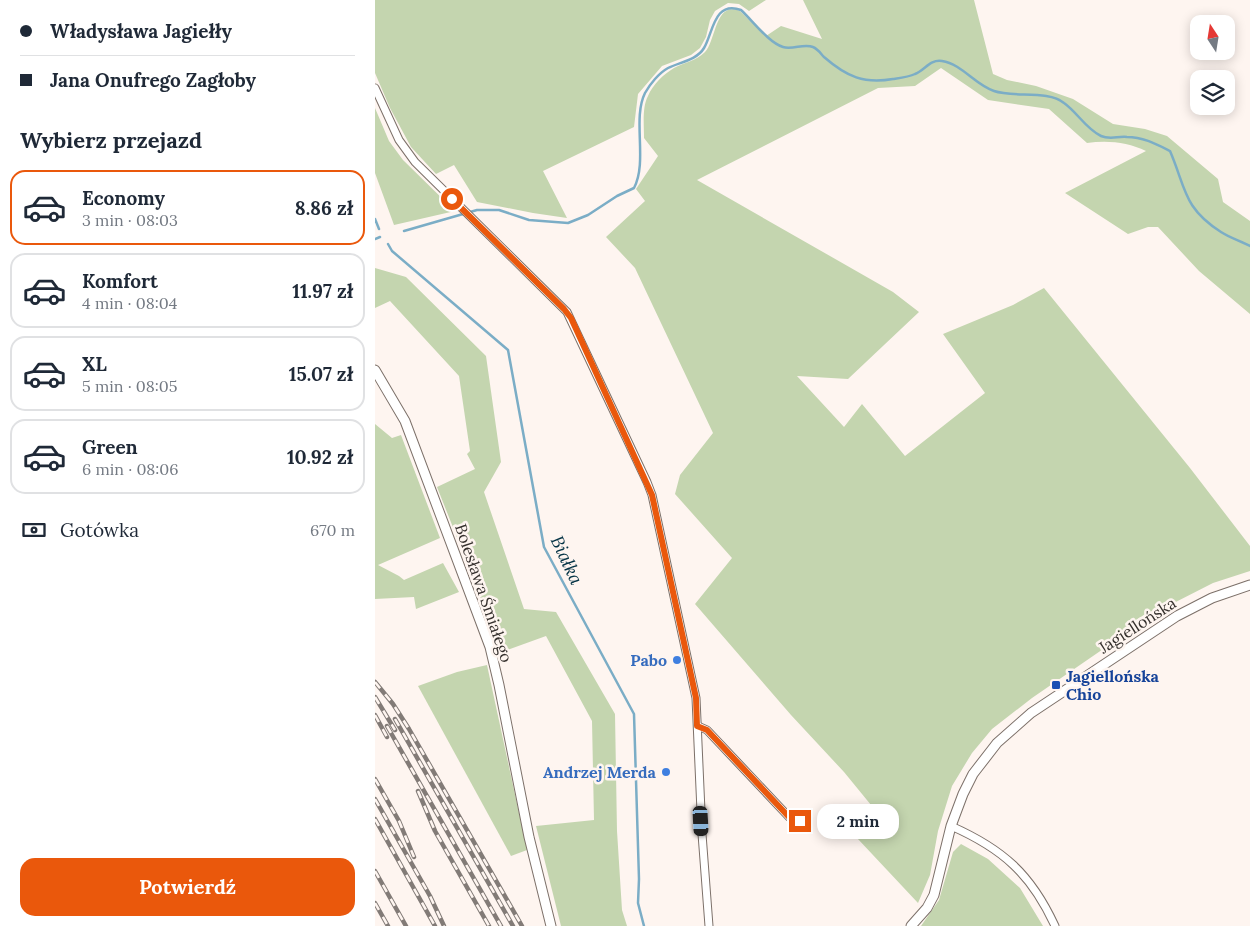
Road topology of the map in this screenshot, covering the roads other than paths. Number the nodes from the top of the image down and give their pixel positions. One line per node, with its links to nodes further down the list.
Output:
1 (375, 88): 4 (street)
2 (375, 370): 7 (street, Bolesława Śmiałego)
3 (1250, 585): 6 (street, Jagiellońska)
4 (697, 726): 5 (street); 8 (street)
5 (800, 821)
6 (951, 826): 9 (street, Jagiellońska); 10 (street)
7 (551, 926)
8 (709, 926)
9 (911, 926)
10 (1055, 926)

